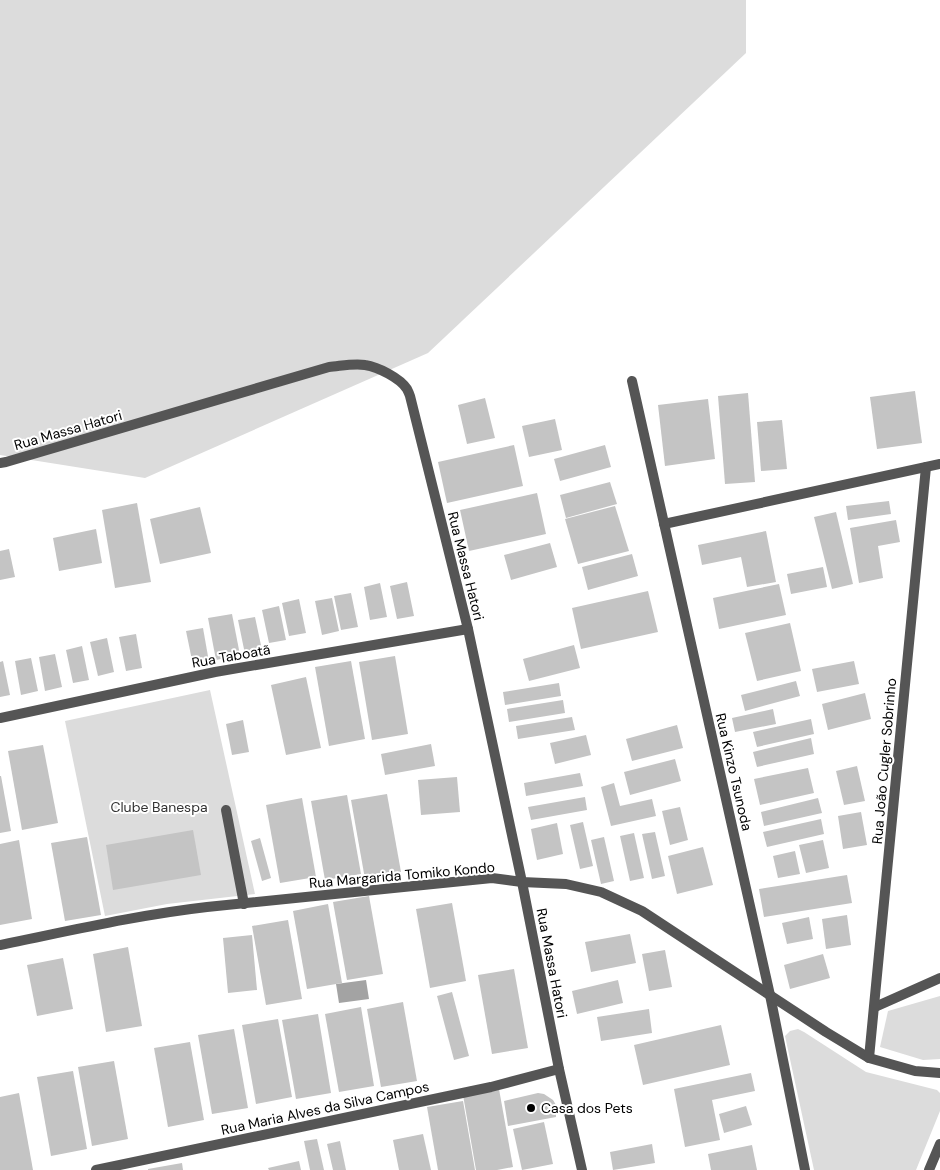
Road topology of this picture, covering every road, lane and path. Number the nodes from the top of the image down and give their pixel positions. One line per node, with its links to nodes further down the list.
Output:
1 (632, 381): 5 (street, Rua Kinzo Tsunoda)
2 (0, 463): 6 (street, Rua Massa Hatori)
3 (940, 464): 4 (street)
4 (926, 467): 5 (street); 14 (street, Rua João Cugler Sobrinho)
5 (664, 524): 13 (street, Rua Kinzo Tsunoda)
6 (468, 629): 7 (street, Rua Taboatã); 9 (street, Rua Massa Hatori)
7 (0, 718)
8 (226, 810): 10 (street)
9 (522, 882): 10 (street, Rua Margarida Tomiko Kondo); 13 (street, Rua Margarida Tomiko Kondo); 16 (street, Rua Massa Hatori)
10 (244, 904): 11 (street, Rua Margarida Tomiko Kondo)
11 (0, 945)
12 (940, 978): 14 (street)
13 (770, 995): 15 (street, Rua Margarida Tomiko Kondo); 21 (street, Rua Kinzo Tsunoda)
14 (875, 1007): 15 (street, Rua João Cugler Sobrinho)
15 (870, 1058): 17 (street, Rua Margarida Tomiko Kondo)
16 (559, 1069): 19 (street, Rua Maria Alves da Silva Campos); 20 (street, Rua Massa Hatori)
17 (940, 1073)
18 (940, 1144): 22 (street)
19 (96, 1170)
20 (582, 1170)
21 (805, 1170)
22 (929, 1170)

